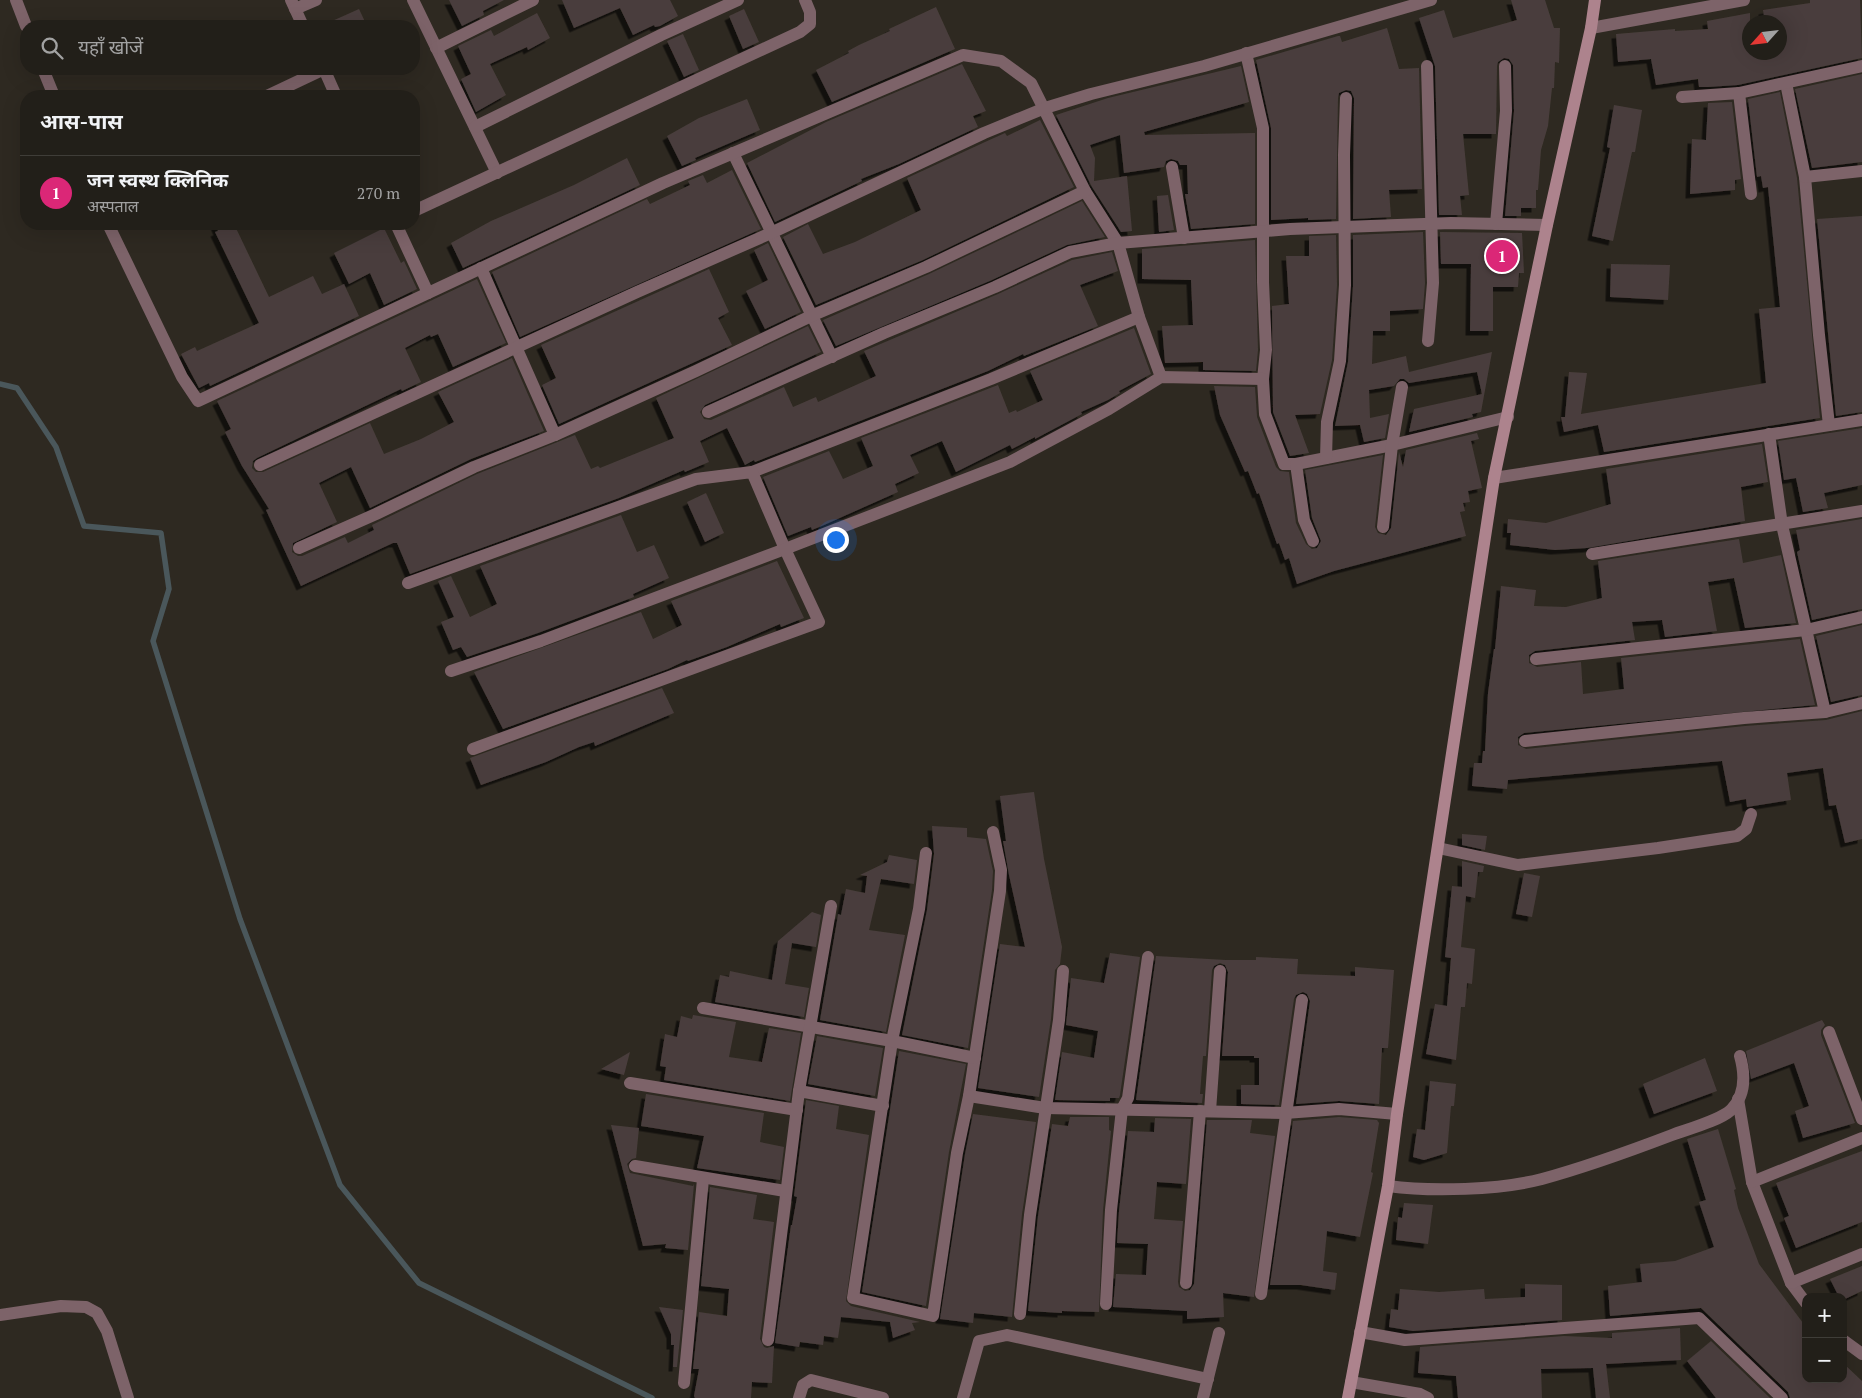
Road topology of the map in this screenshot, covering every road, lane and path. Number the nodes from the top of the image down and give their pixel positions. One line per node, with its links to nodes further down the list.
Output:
1 (16, 0): 11 (street)
2 (316, 0): 10 (street)
3 (413, 0): 14 (street)
4 (533, 0): 14 (street)
5 (738, 0): 30 (street)
6 (805, 0): 34 (street)
7 (1431, 0): 15 (street)
8 (1595, 0): 13 (street)
9 (1744, 0): 13 (street)
10 (293, 4): 12 (street)
11 (24, 20)
12 (300, 20)
13 (1591, 28): 41 (street)
14 (436, 48): 30 (street)
15 (1246, 53): 29 (street); 45 (street)
16 (1427, 66): 39 (street)
17 (1505, 66): 40 (street)
18 (1862, 66): 22 (street)
19 (45, 75): 23 (street)
20 (311, 75): 24 (street)
21 (327, 75): 25 (street)
22 (1786, 83): 26 (street); 35 (street)
23 (52, 90)
24 (280, 90)
25 (333, 90)
26 (1740, 93): 27 (street); 37 (street)
27 (1682, 97)
28 (1346, 98): 42 (street)
29 (1045, 108): 31 (street); 36 (street); 46 (street)
30 (475, 127): 34 (street)
31 (733, 153): 46 (street); 49 (street)
32 (1172, 166): 47 (street)
33 (1862, 171): 35 (street)
34 (496, 173): 38 (street)
35 (1805, 178): 62 (street)
36 (1085, 191): 48 (street); 51 (street)
37 (1751, 194)
38 (420, 208)
39 (1430, 224): 40 (street); 42 (street); 53 (street)
40 (1496, 224): 41 (street)
41 (1547, 225): 60 (street)
42 (1346, 228): 45 (street); 66 (street)
43 (111, 230): 50 (street)
44 (399, 230): 50 (street)
45 (1263, 232): 47 (street); 57 (street)
46 (771, 233): 51 (street); 54 (street)
47 (1184, 238): 48 (street)
48 (1118, 243): 52 (street); 55 (street)
49 (481, 268): 50 (street); 54 (street)
50 (428, 292)
51 (811, 316): 55 (street); 64 (street)
52 (1139, 317): 56 (street); 69 (street)
53 (1428, 341)
54 (515, 348): 64 (street); 68 (street)
55 (832, 357): 59 (street)
56 (1161, 377): 57 (street); 76 (street)
57 (1263, 379): 67 (street)
58 (1402, 386): 65 (street)
59 (708, 412)
60 (1508, 417): 65 (street); 70 (street)
61 (1862, 420): 62 (street)
62 (1829, 425): 63 (street)
63 (1769, 434): 70 (street); 72 (street)
64 (554, 435): 75 (street)
65 (1392, 446): 66 (street); 73 (street)
66 (1326, 458): 67 (street)
67 (1296, 464): 74 (street)
68 (260, 465)
69 (752, 472): 76 (street); 78 (street)
70 (1494, 478): 89 (street)
71 (1862, 511): 72 (street)
72 (1782, 525): 77 (street); 80 (street)
73 (1383, 526)
74 (1313, 541)
75 (299, 548)
76 (785, 549): 82 (street); 86 (street)
77 (1592, 554)
78 (408, 583)
79 (1862, 617): 80 (street)
80 (1806, 630): 81 (street); 84 (street)
81 (1536, 659)
82 (451, 671)
83 (1862, 703): 84 (street)
84 (1825, 712): 85 (street)
85 (1525, 741)
86 (473, 749)
87 (1751, 814): 89 (street)
88 (993, 832): 101 (street)
89 (1438, 848): 112 (street)
90 (926, 853): 99 (street)
91 (831, 906): 97 (street)
92 (1148, 957): 108 (street)
93 (1063, 971): 107 (street)
94 (1220, 971): 110 (street)
95 (1302, 1000): 111 (street)
96 (703, 1008): 97 (street)
97 (811, 1027): 99 (street); 103 (street)
98 (1829, 1032): 113 (street)
99 (892, 1040): 101 (street); 106 (street)
100 (1740, 1056): 105 (street)
101 (975, 1058): 104 (street)
102 (630, 1083): 109 (street)
103 (799, 1091): 106 (street); 109 (street)
104 (969, 1096): 106 (street); 107 (street)
105 (1738, 1099): 117 (street); 118 (street)
106 (883, 1106)
107 (1044, 1108): 108 (street); 126 (street)
108 (1122, 1109): 110 (street); 125 (street)
109 (797, 1110): 119 (street)
110 (1205, 1111): 111 (street); 121 (street)
111 (1285, 1113): 112 (street); 123 (street)
112 (1397, 1114): 118 (street)
113 (1862, 1119)
114 (1862, 1138): 117 (street)
115 (635, 1166): 116 (street)
116 (704, 1179): 119 (street); 134 (street)
117 (1752, 1182): 122 (street)
118 (1388, 1186): 128 (street)
119 (785, 1191): 130 (street)
120 (1862, 1254): 122 (street)
121 (1186, 1283)
122 (1791, 1283): 124 (street)
123 (1261, 1294)
124 (1802, 1298)
125 (1106, 1304)
126 (1020, 1314)
127 (0, 1315): 136 (street)
128 (1360, 1332): 135 (street); 143 (street)
129 (1219, 1333): 133 (street)
130 (768, 1340)
131 (1847, 1343): 132 (street)
132 (1862, 1354)
133 (1208, 1379): 139 (street); 140 (street)
134 (684, 1382)
135 (1351, 1382): 141 (street); 142 (street)
136 (128, 1398)
137 (799, 1398): 138 (street)
138 (883, 1398)
139 (963, 1398)
140 (1203, 1398)
141 (1348, 1398)
142 (1428, 1398)
143 (1782, 1398)

